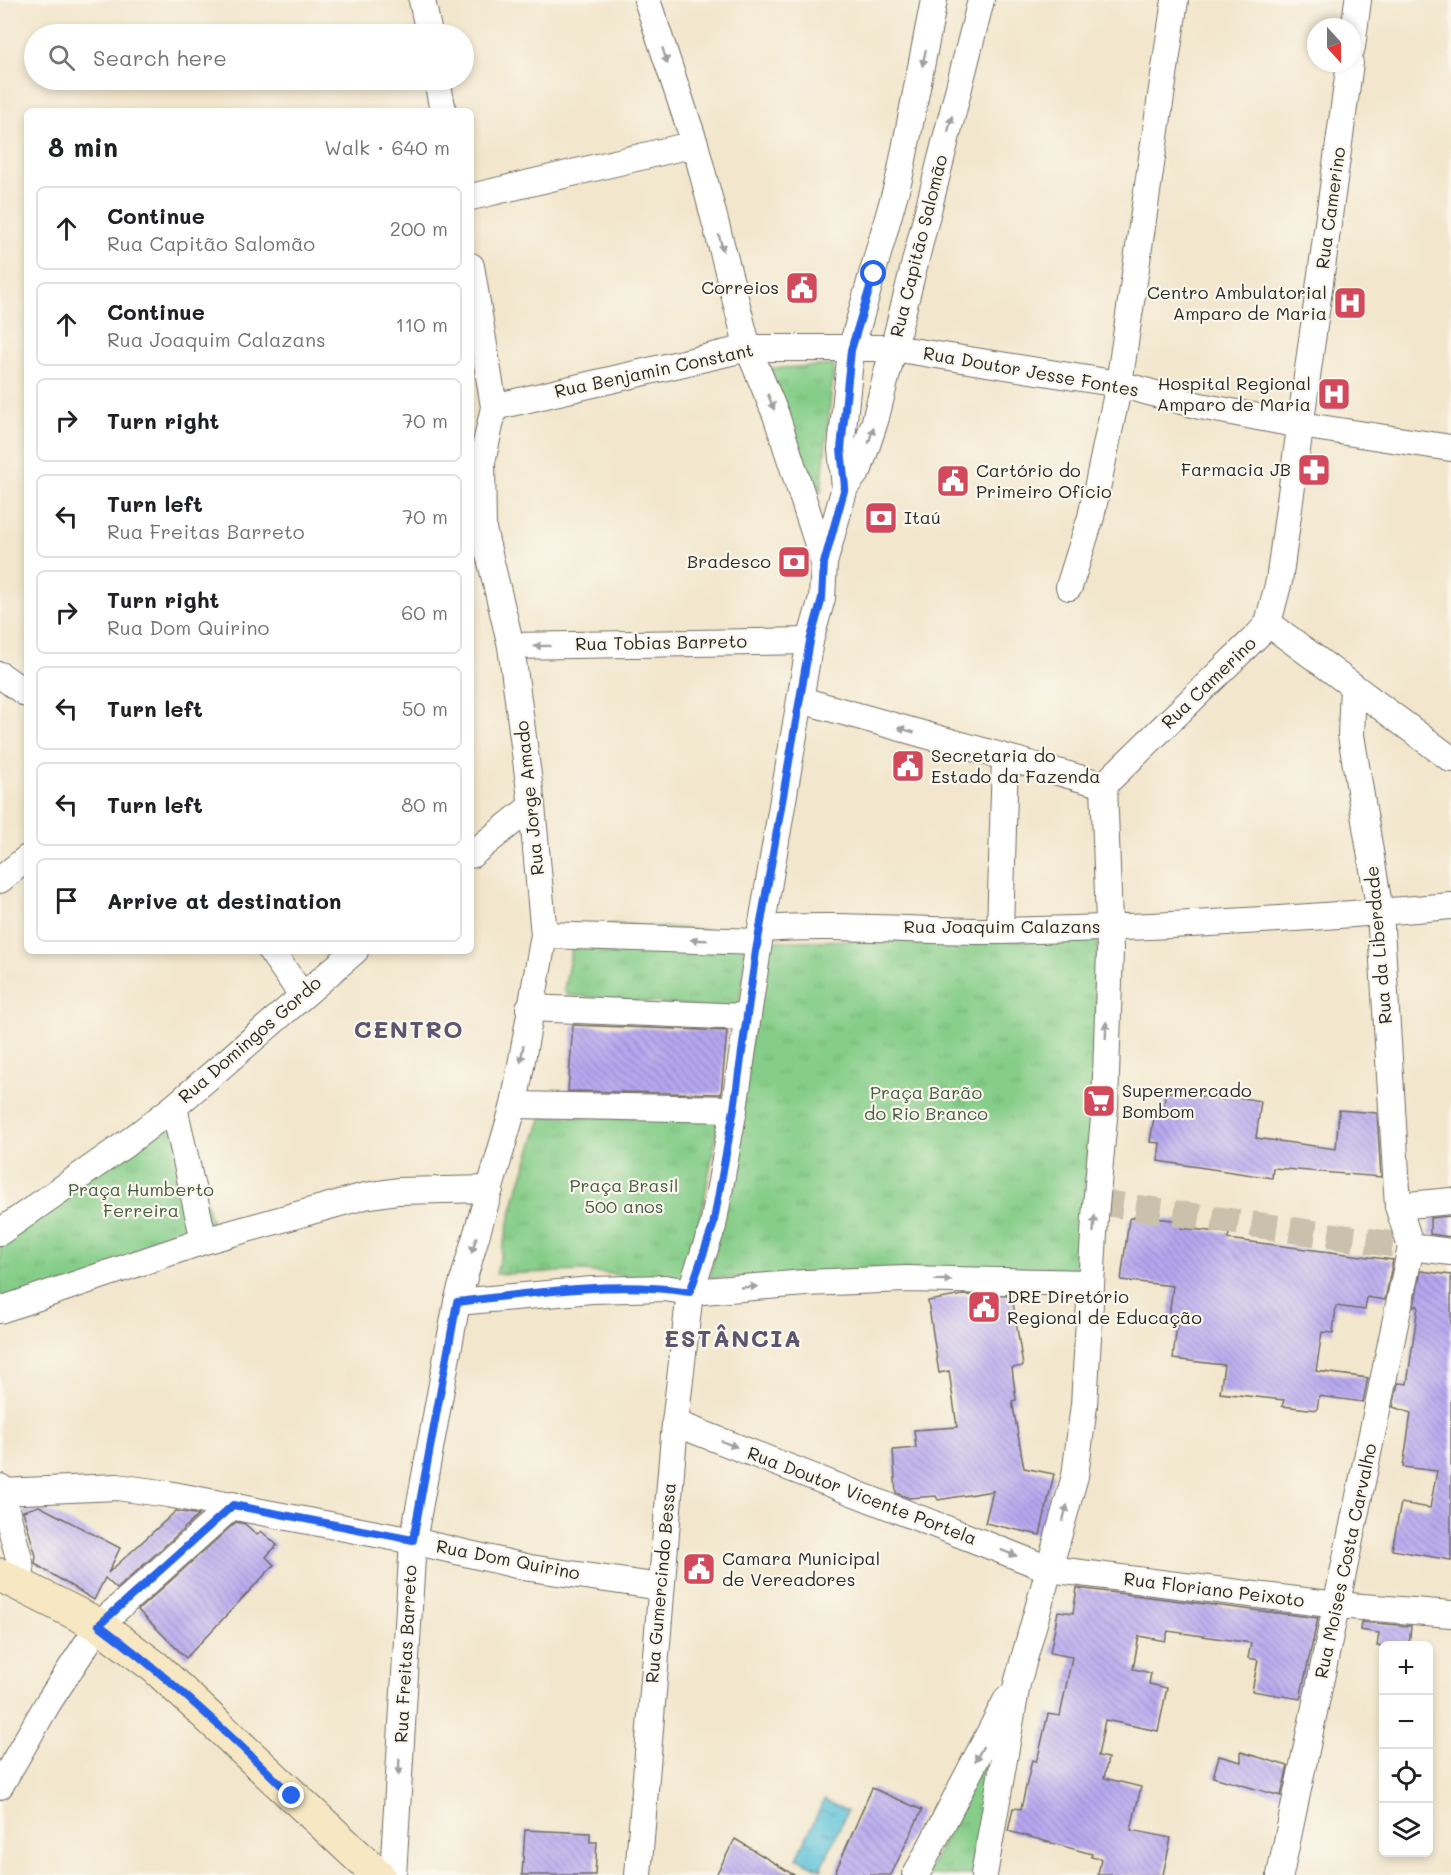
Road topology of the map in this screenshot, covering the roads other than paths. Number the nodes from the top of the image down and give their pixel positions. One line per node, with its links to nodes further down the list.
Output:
1 (422, 0): 8 (street)
2 (647, 0): 12 (street, one-way to 12)
3 (934, 0): 17 (street, Rua Capitão Salomão, one-way to 17)
4 (981, 0): 16 (street, Rua Capitão Salomão, one-way to 4)
5 (1175, 0): 18 (street)
6 (1358, 0): 7 (street)
7 (1356, 18)
8 (427, 24)
9 (1349, 72): 20 (street, Rua Camerino)
10 (439, 90): 11 (street)
11 (442, 108)
12 (695, 144): 13 (street); 15 (street, one-way to 15)
13 (474, 196)
14 (474, 284): 19 (street)
15 (748, 348): 17 (street, Rua Benjamin Constant); 19 (street, Rua Benjamin Constant); 25 (street, one-way to 25)
16 (893, 348): 17 (street, Rua Benjamin Constant); 18 (street, Rua Doutor Jesse Fontes); 23 (street, Rua Capitão Salomão, one-way to 16)
17 (851, 350): 23 (street, Rua Capitão Salomão)
18 (1119, 384): 20 (street, Rua Doutor Jesse Fontes); 26 (street)
19 (494, 407): 22 (street, Rua Jorge Amado)
20 (1300, 425): 21 (street, Rua Doutor Jesse Fontes); 27 (street, Rua Camerino)
21 (1451, 448)
22 (476, 467): 24 (street, Rua Jorge Amado)
23 (845, 487): 25 (street, Rua Capitão Salomão)
24 (477, 534): 29 (street, Rua Jorge Amado)
25 (824, 563): 28 (street, Rua Capitão Salomão)
26 (1069, 587)
27 (1268, 623): 31 (street); 36 (street, Rua Camerino)
28 (810, 641): 29 (street, Rua Tobias Barreto, one-way to 29); 33 (street, Rua Capitão Salomão)
29 (512, 646): 37 (street, Rua Jorge Amado)
30 (0, 675): 32 (street)
31 (1353, 686): 35 (street); 43 (street, Rua da Liberdade)
32 (24, 692)
33 (801, 700): 34 (street, one-way to 33); 47 (street, Rua Capitão Salomão)
34 (1005, 758): 36 (street); 45 (street)
35 (1451, 759)
36 (1104, 785): 44 (street)
37 (532, 806): 38 (street); 46 (street, Rua Jorge Amado)
38 (474, 853)
39 (24, 861): 41 (street)
40 (24, 869): 41 (street)
41 (0, 881)
42 (1451, 906): 43 (street)
43 (1380, 912): 44 (street); 58 (street, Rua da Liberdade)
44 (1109, 928): 45 (street, Rua Joaquim Calazans); 63 (street, Rua Joaquim Calazans, one-way to 44)
45 (1000, 931): 47 (street, Rua Joaquim Calazans)
46 (544, 934): 47 (street, Rua Joaquim Calazans, one-way to 46); 51 (street, Rua Jorge Amado)
47 (760, 935): 52 (street)
48 (273, 954): 50 (street)
49 (350, 954): 50 (street, Rua Domingos Gordo)
50 (302, 995): 54 (street, Rua Domingos Gordo)
51 (529, 1008): 52 (street); 53 (street, Rua Jorge Amado, one-way to 53)
52 (746, 1017): 55 (street)
53 (514, 1105): 55 (street); 56 (street, Rua Jorge Amado)
54 (174, 1107): 59 (street); 60 (street)
55 (734, 1109): 64 (street)
56 (489, 1189): 60 (street); 65 (street, Rua Freitas Barreto, one-way to 65)
57 (1451, 1201): 58 (street)
58 (1398, 1206): 61 (street, Rua da Liberdade)
59 (0, 1232)
60 (204, 1241): 66 (street)
61 (1411, 1247): 62 (street); 74 (street, Rua Moises Costa Carvalho)
62 (1451, 1252)
63 (1091, 1282): 64 (street, one-way to 63); 71 (street, Rua Joaquim Calazans, one-way to 63)
64 (690, 1292): 65 (street); 67 (street, Rua Gumercindo Bessa)
65 (457, 1302): 70 (street, Rua Freitas Barreto)
66 (0, 1310)
67 (675, 1423): 71 (street, Rua Doutor Vicente Portela, one-way to 71); 73 (street, Rua Gumercindo Bessa)
68 (1, 1491): 69 (street, Rua Dom Quirino); 72 (street)
69 (233, 1505): 70 (street, Rua Dom Quirino); 76 (street)
70 (413, 1540): 73 (street, Rua Dom Quirino); 80 (street, Rua Freitas Barreto, one-way to 80)
71 (1049, 1569): 74 (street, Rua Floriano Peixoto); 77 (street, Rua Joaquim Calazans)
72 (11, 1580): 76 (street)
73 (661, 1587): 81 (street, Rua Gumercindo Bessa)
74 (1337, 1605): 75 (street, Rua Floriano Peixoto); 84 (street, Rua Moises Costa Carvalho)
75 (1451, 1614)
76 (99, 1625): 78 (street); 79 (street)
77 (1017, 1684): 82 (street, one-way to 82); 83 (street)
78 (0, 1786)
79 (378, 1875)
80 (393, 1875)
81 (638, 1875)
82 (916, 1875)
83 (984, 1875)
84 (1281, 1875)

